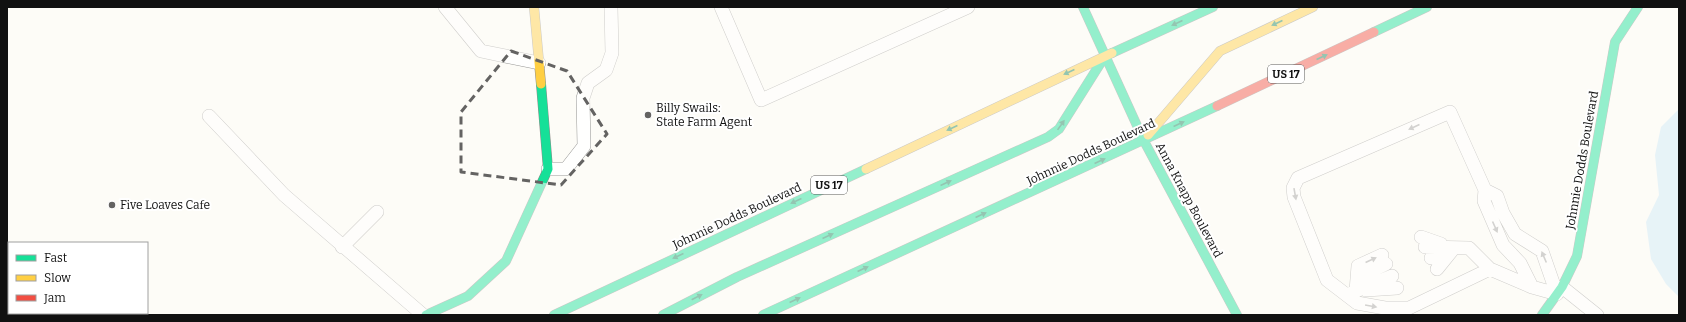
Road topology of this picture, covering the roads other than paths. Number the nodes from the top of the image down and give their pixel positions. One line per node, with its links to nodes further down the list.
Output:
1 (445, 7): 12 (lane)
2 (534, 7): 12 (main road)
3 (611, 7): 15 (lane)
4 (721, 7): 5 (lane)
5 (968, 7)
6 (1083, 7): 11 (main road, Anna Knapp Boulevard)
7 (1213, 7): 11 (main road, Johnnie Dodds Boulevard / US 17, one-way to 11)
8 (1313, 7): 14 (main road, one-way to 14)
9 (1427, 7): 14 (main road, Johnnie Dodds Boulevard / US 17, one-way to 9)
10 (1638, 7): 23 (main road, Johnnie Dodds Boulevard)
11 (1105, 56): 14 (main road, Anna Knapp Boulevard); 27 (main road, Johnnie Dodds Boulevard / US 17, one-way to 27); 28 (main road, one-way to 11)
12 (539, 63): 15 (main road)
13 (208, 116): 18 (lane)
14 (1144, 141): 29 (main road, Johnnie Dodds Boulevard / US 17, one-way to 14); 30 (main road, Anna Knapp Boulevard)
15 (548, 169): 26 (main road)
16 (1485, 190): 21 (lane, one-way to 21); 23 (lane, one-way to 16); 24 (lane, one-way to 24)
17 (377, 212): 18 (lane)
18 (342, 247): 25 (lane)
19 (1454, 248): 19 (lane); 20 (lane)
20 (1490, 269): 21 (lane); 24 (lane, one-way to 20)
21 (1532, 287): 23 (lane)
22 (1397, 288): 24 (lane)
23 (1559, 290): 31 (main road, Johnnie Dodds Boulevard); 32 (lane)
24 (1351, 293): 24 (lane, one-way to 24)
25 (423, 315)
26 (426, 315)
27 (554, 315)
28 (663, 315)
29 (763, 315)
30 (1237, 315)
31 (1542, 315)
32 (1598, 315)

